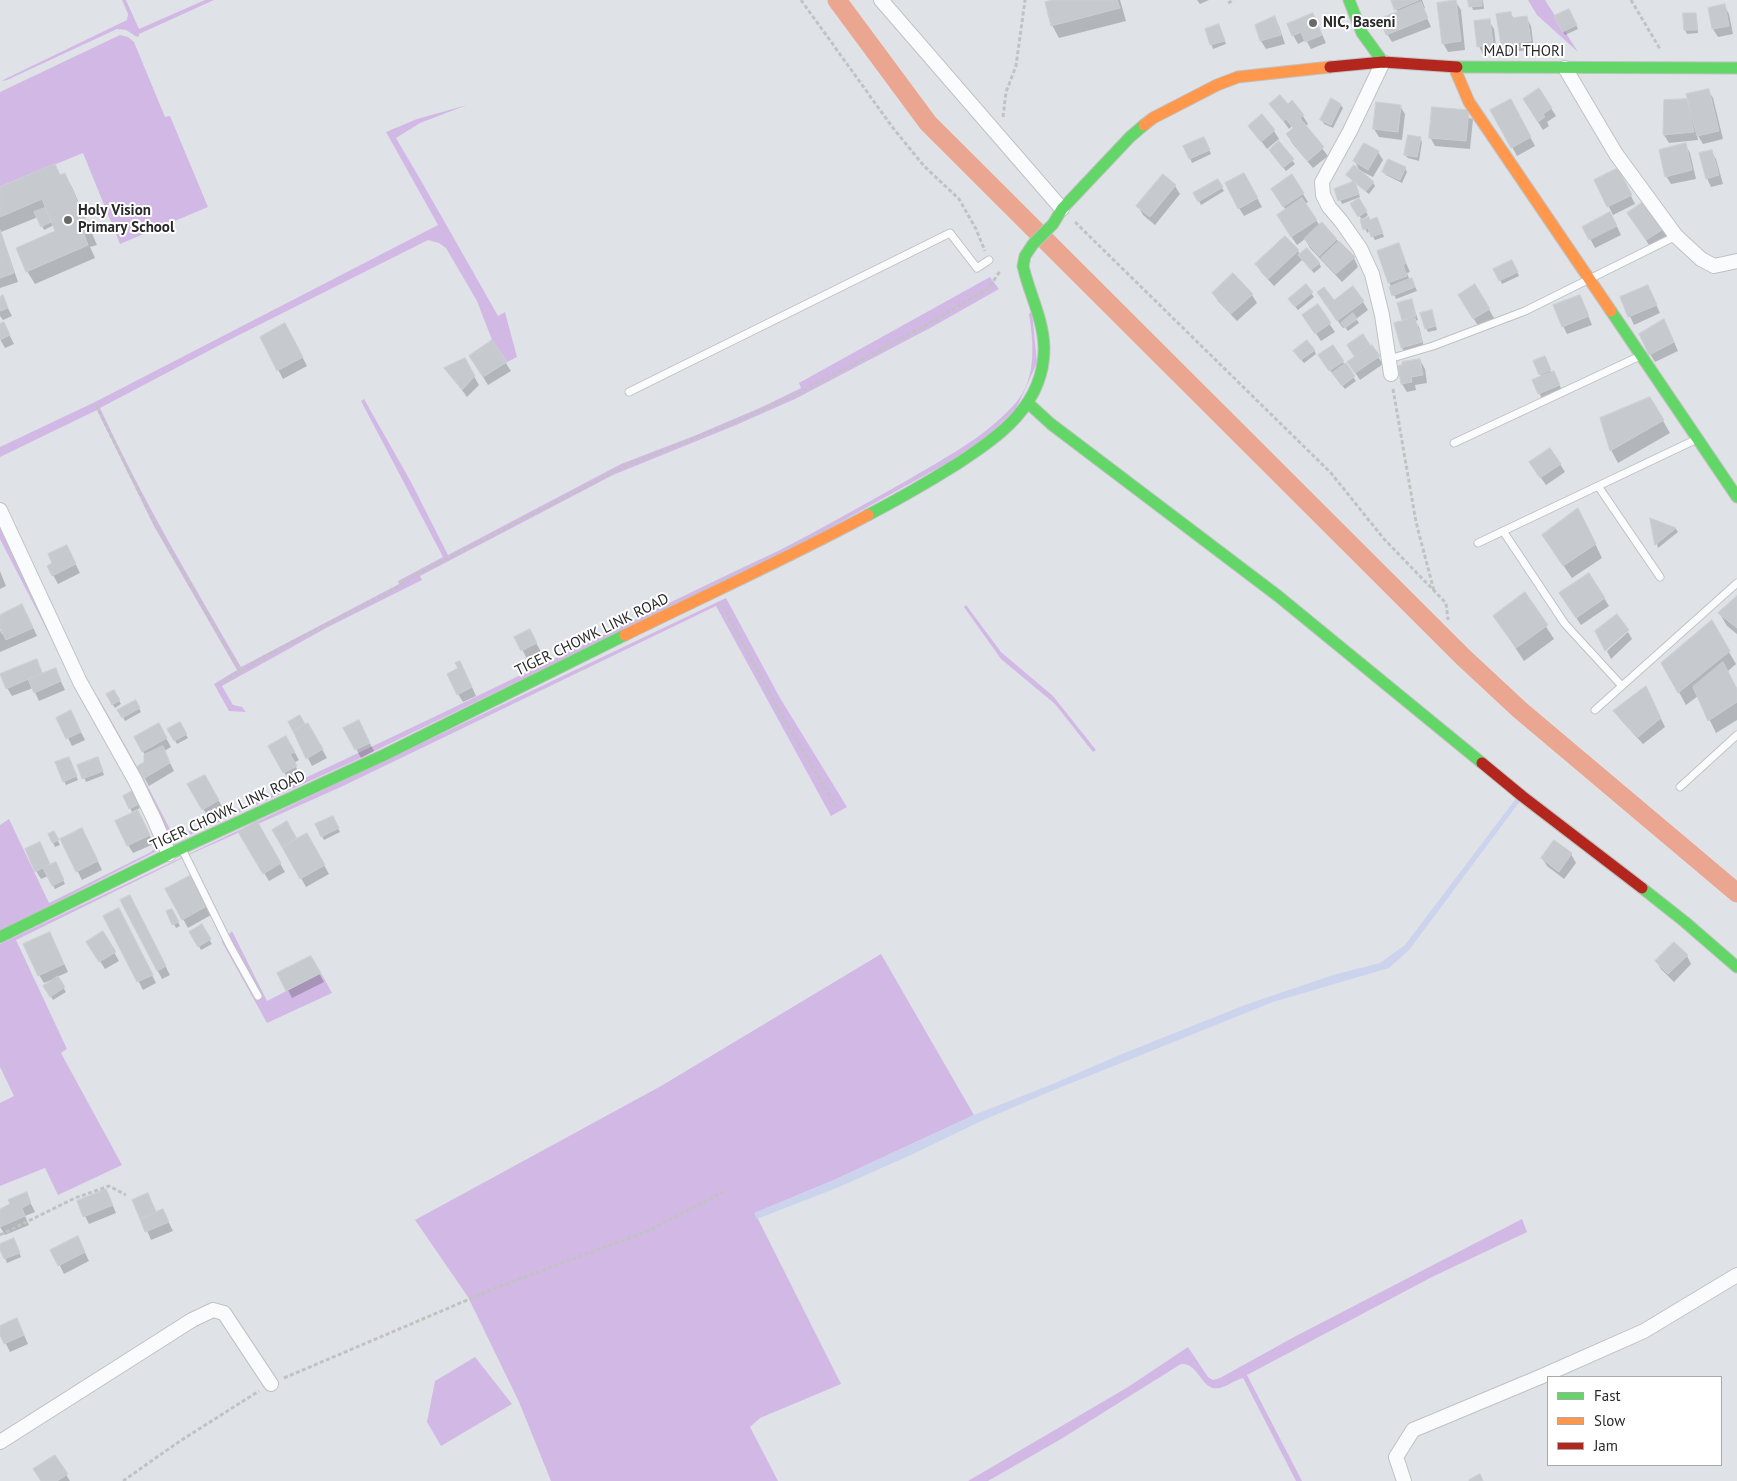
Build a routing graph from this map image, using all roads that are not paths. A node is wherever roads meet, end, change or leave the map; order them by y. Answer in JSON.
{"nodes":[{"id":1,"x":881,"y":0,"type":"edge"},
{"id":2,"x":1348,"y":0,"type":"edge"},
{"id":3,"x":1383,"y":62,"type":"junction"},
{"id":4,"x":1454,"y":67,"type":"junction"},
{"id":5,"x":1565,"y":68,"type":"junction"},
{"id":6,"x":1737,"y":68,"type":"edge"},
{"id":7,"x":1062,"y":209,"type":"junction"},
{"id":8,"x":1676,"y":236,"type":"junction"},
{"id":9,"x":1033,"y":244,"type":"joint"},
{"id":10,"x":989,"y":260,"type":"road end"},
{"id":11,"x":1737,"y":261,"type":"edge"},
{"id":12,"x":1588,"y":280,"type":"junction"},
{"id":13,"x":1640,"y":356,"type":"junction"},
{"id":14,"x":1388,"y":359,"type":"junction"},
{"id":15,"x":1391,"y":374,"type":"road end"},
{"id":16,"x":629,"y":392,"type":"dead end"},
{"id":17,"x":1028,"y":403,"type":"junction"},
{"id":18,"x":1697,"y":439,"type":"junction"},
{"id":19,"x":1454,"y":443,"type":"dead end"},
{"id":20,"x":1598,"y":486,"type":"junction"},
{"id":21,"x":1737,"y":497,"type":"edge"},
{"id":22,"x":0,"y":510,"type":"edge"},
{"id":23,"x":1503,"y":531,"type":"junction"},
{"id":24,"x":1478,"y":543,"type":"dead end"},
{"id":25,"x":1660,"y":577,"type":"dead end"},
{"id":26,"x":1737,"y":583,"type":"edge"},
{"id":27,"x":1622,"y":686,"type":"junction"},
{"id":28,"x":1595,"y":710,"type":"dead end"},
{"id":29,"x":1737,"y":734,"type":"edge"},
{"id":30,"x":1680,"y":787,"type":"dead end"},
{"id":31,"x":182,"y":848,"type":"junction"},
{"id":32,"x":169,"y":854,"type":"junction"},
{"id":33,"x":0,"y":937,"type":"edge"},
{"id":34,"x":1737,"y":967,"type":"edge"},
{"id":35,"x":258,"y":996,"type":"dead end"},
{"id":36,"x":1737,"y":1275,"type":"edge"},
{"id":37,"x":271,"y":1384,"type":"road end"},
{"id":38,"x":0,"y":1442,"type":"edge"},
{"id":39,"x":1404,"y":1481,"type":"edge"}],
"edges":[{"from":1,"to":7,"type":"street"},
{"from":2,"to":3,"type":"street"},
{"from":3,"to":4,"type":"street","name":"MADI THORI"},
{"from":3,"to":7,"type":"street","name":"MADI THORI"},
{"from":3,"to":14,"type":"street"},
{"from":4,"to":5,"type":"street","name":"MADI THORI"},
{"from":4,"to":12,"type":"street"},
{"from":5,"to":6,"type":"street","name":"MADI THORI"},
{"from":5,"to":8,"type":"street"},
{"from":7,"to":9,"type":"street","name":"MADI THORI"},
{"from":8,"to":11,"type":"street"},
{"from":8,"to":12,"type":"lane"},
{"from":9,"to":17,"type":"street","name":"TIGER CHOWK LINK ROAD"},
{"from":10,"to":16,"type":"lane"},
{"from":12,"to":13,"type":"street"},
{"from":12,"to":14,"type":"lane"},
{"from":13,"to":18,"type":"street"},
{"from":13,"to":19,"type":"lane"},
{"from":14,"to":15,"type":"street"},
{"from":17,"to":31,"type":"street","name":"TIGER CHOWK LINK ROAD"},
{"from":17,"to":34,"type":"street"},
{"from":18,"to":20,"type":"lane"},
{"from":18,"to":21,"type":"street"},
{"from":20,"to":23,"type":"lane"},
{"from":20,"to":25,"type":"lane"},
{"from":22,"to":32,"type":"street"},
{"from":23,"to":24,"type":"lane"},
{"from":23,"to":27,"type":"lane"},
{"from":26,"to":27,"type":"lane"},
{"from":27,"to":28,"type":"lane"},
{"from":29,"to":30,"type":"lane"},
{"from":31,"to":32,"type":"street","name":"TIGER CHOWK LINK ROAD"},
{"from":31,"to":35,"type":"lane"},
{"from":32,"to":33,"type":"street","name":"TIGER CHOWK LINK ROAD"},
{"from":36,"to":39,"type":"street"},
{"from":37,"to":38,"type":"street"}]}
